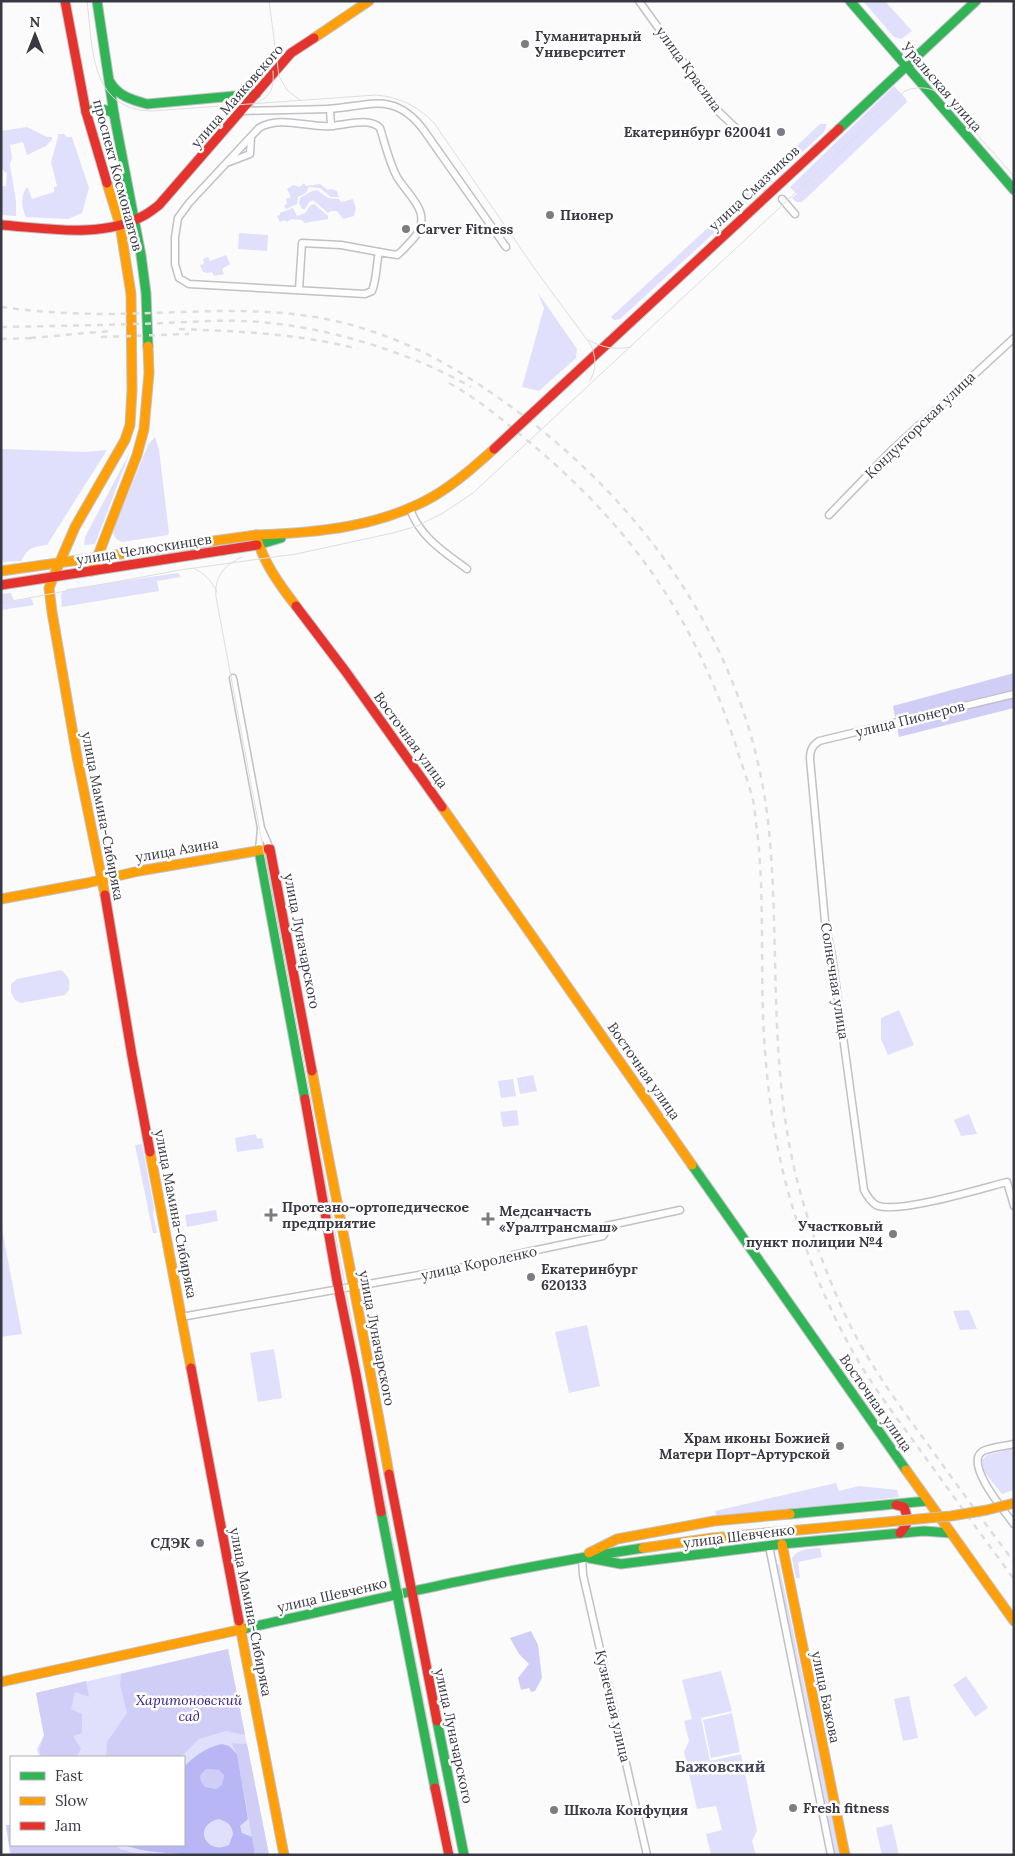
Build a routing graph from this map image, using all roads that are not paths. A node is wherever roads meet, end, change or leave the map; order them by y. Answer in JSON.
{"nodes":[{"id":1,"x":65,"y":1,"type":"edge"},
{"id":2,"x":96,"y":1,"type":"edge"},
{"id":3,"x":369,"y":1,"type":"edge"},
{"id":4,"x":639,"y":1,"type":"edge"},
{"id":5,"x":850,"y":1,"type":"edge"},
{"id":6,"x":976,"y":1,"type":"edge"},
{"id":7,"x":905,"y":66,"type":"junction"},
{"id":8,"x":109,"y":80,"type":"junction"},
{"id":9,"x":256,"y":94,"type":"junction"},
{"id":10,"x":330,"y":109,"type":"junction"},
{"id":11,"x":242,"y":111,"type":"junction"},
{"id":12,"x":86,"y":112,"type":"junction"},
{"id":13,"x":114,"y":114,"type":"junction"},
{"id":14,"x":331,"y":126,"type":"junction"},
{"id":15,"x":742,"y":134,"type":"dead end"},
{"id":16,"x":251,"y":137,"type":"junction"},
{"id":17,"x":228,"y":162,"type":"junction"},
{"id":18,"x":1014,"y":190,"type":"edge"},
{"id":19,"x":782,"y":199,"type":"dead end"},
{"id":20,"x":795,"y":214,"type":"dead end"},
{"id":21,"x":136,"y":220,"type":"junction"},
{"id":22,"x":1,"y":225,"type":"edge"},
{"id":23,"x":120,"y":225,"type":"junction"},
{"id":24,"x":506,"y":247,"type":"dead end"},
{"id":25,"x":379,"y":252,"type":"junction"},
{"id":26,"x":299,"y":290,"type":"junction"},
{"id":27,"x":1014,"y":338,"type":"edge"},
{"id":28,"x":552,"y":395,"type":"joint"},
{"id":29,"x":410,"y":509,"type":"junction"},
{"id":30,"x":829,"y":514,"type":"dead end"},
{"id":31,"x":256,"y":535,"type":"junction"},
{"id":32,"x":290,"y":535,"type":"junction"},
{"id":33,"x":257,"y":545,"type":"junction"},
{"id":34,"x":98,"y":557,"type":"junction"},
{"id":35,"x":58,"y":563,"type":"junction"},
{"id":36,"x":468,"y":569,"type":"dead end"},
{"id":37,"x":92,"y":571,"type":"junction"},
{"id":38,"x":1,"y":572,"type":"edge"},
{"id":39,"x":53,"y":578,"type":"junction"},
{"id":40,"x":1,"y":585,"type":"edge"},
{"id":41,"x":233,"y":678,"type":"dead end"},
{"id":42,"x":1014,"y":694,"type":"edge"},
{"id":43,"x":810,"y":751,"type":"joint"},
{"id":44,"x":261,"y":828,"type":"junction"},
{"id":45,"x":270,"y":849,"type":"junction"},
{"id":46,"x":259,"y":850,"type":"junction"},
{"id":47,"x":102,"y":879,"type":"junction"},
{"id":48,"x":1,"y":899,"type":"edge"},
{"id":49,"x":1014,"y":1206,"type":"edge"},
{"id":50,"x":680,"y":1210,"type":"dead end"},
{"id":51,"x":354,"y":1288,"type":"junction"},
{"id":52,"x":340,"y":1290,"type":"junction"},
{"id":53,"x":181,"y":1317,"type":"junction"},
{"id":54,"x":1014,"y":1444,"type":"edge"},
{"id":55,"x":927,"y":1501,"type":"junction"},
{"id":56,"x":1014,"y":1503,"type":"edge"},
{"id":57,"x":893,"y":1504,"type":"junction"},
{"id":58,"x":1014,"y":1524,"type":"edge"},
{"id":59,"x":900,"y":1533,"type":"junction"},
{"id":60,"x":951,"y":1533,"type":"junction"},
{"id":61,"x":782,"y":1544,"type":"junction"},
{"id":62,"x":769,"y":1546,"type":"junction"},
{"id":63,"x":582,"y":1557,"type":"junction"},
{"id":64,"x":412,"y":1591,"type":"junction"},
{"id":65,"x":397,"y":1595,"type":"junction"},
{"id":66,"x":1014,"y":1621,"type":"edge"},
{"id":67,"x":240,"y":1630,"type":"junction"},
{"id":68,"x":1,"y":1682,"type":"edge"},
{"id":69,"x":284,"y":1855,"type":"edge"},
{"id":70,"x":449,"y":1855,"type":"edge"},
{"id":71,"x":464,"y":1855,"type":"edge"},
{"id":72,"x":647,"y":1855,"type":"edge"},
{"id":73,"x":831,"y":1855,"type":"edge"},
{"id":74,"x":845,"y":1855,"type":"edge"}],
"edges":[{"from":1,"to":12,"type":"main road","name":"проспект Космонавтов"},
{"from":2,"to":8,"type":"main road","name":"проспект Космонавтов"},
{"from":3,"to":9,"type":"main road","name":"улица Маяковского"},
{"from":4,"to":15,"type":"street","name":"улица Красина"},
{"from":5,"to":7,"type":"main road","name":"Уральская улица"},
{"from":6,"to":7,"type":"main road","name":"улица Смазчиков"},
{"from":7,"to":18,"type":"main road","name":"Уральская улица"},
{"from":7,"to":28,"type":"main road","name":"улица Смазчиков"},
{"from":8,"to":9,"type":"main road"},
{"from":8,"to":13,"type":"main road","name":"проспект Космонавтов"},
{"from":9,"to":11,"type":"main road","name":"улица Маяковского"},
{"from":10,"to":11,"type":"street"},
{"from":10,"to":14,"type":"street"},
{"from":10,"to":24,"type":"street"},
{"from":11,"to":21,"type":"main road","name":"улица Маяковского"},
{"from":12,"to":13,"type":"main road"},
{"from":12,"to":23,"type":"main road","name":"проспект Космонавтов"},
{"from":13,"to":21,"type":"main road","name":"проспект Космонавтов"},
{"from":14,"to":16,"type":"street"},
{"from":14,"to":25,"type":"street"},
{"from":16,"to":17,"type":"street"},
{"from":16,"to":17,"type":"street"},
{"from":17,"to":26,"type":"street"},
{"from":19,"to":20,"type":"street"},
{"from":21,"to":23,"type":"main road","name":"улица Маяковского"},
{"from":21,"to":34,"type":"main road","name":"проспект Космонавтов"},
{"from":22,"to":23,"type":"main road","name":"улица Маяковского"},
{"from":23,"to":35,"type":"main road","name":"проспект Космонавтов"},
{"from":25,"to":26,"type":"street"},
{"from":25,"to":26,"type":"street"},
{"from":27,"to":30,"type":"street","name":"Кондукторская улица"},
{"from":28,"to":29,"type":"main road","name":"улица Челюскинцев","bridge":true},
{"from":29,"to":32,"type":"main road","name":"улица Челюскинцев"},
{"from":29,"to":36,"type":"street"},
{"from":31,"to":32,"type":"main road","name":"улица Челюскинцев"},
{"from":31,"to":33,"type":"main road","name":"Восточная улица"},
{"from":31,"to":34,"type":"main road","name":"улица Челюскинцев"},
{"from":32,"to":33,"type":"main road","name":"улица Челюскинцев"},
{"from":33,"to":37,"type":"main road","name":"улица Челюскинцев"},
{"from":33,"to":55,"type":"main road","name":"Восточная улица"},
{"from":34,"to":35,"type":"main road","name":"улица Челюскинцев"},
{"from":34,"to":37,"type":"main road","name":"проспект Космонавтов"},
{"from":35,"to":38,"type":"main road","name":"улица Челюскинцев"},
{"from":35,"to":39,"type":"main road","name":"проспект Космонавтов"},
{"from":37,"to":39,"type":"main road","name":"улица Челюскинцев"},
{"from":39,"to":40,"type":"main road","name":"улица Челюскинцев"},
{"from":39,"to":47,"type":"main road","name":"улица Мамина-Сибиряка"},
{"from":41,"to":44,"type":"street","name":"улица Луначарского"},
{"from":42,"to":43,"type":"street","name":"улица Пионеров"},
{"from":43,"to":49,"type":"street","name":"Солнечная улица"},
{"from":44,"to":45,"type":"street","name":"улица Луначарского"},
{"from":44,"to":46,"type":"street","name":"улица Луначарского"},
{"from":45,"to":46,"type":"main road","name":"улица Азина"},
{"from":45,"to":51,"type":"main road","name":"улица Луначарского"},
{"from":46,"to":47,"type":"main road","name":"улица Азина"},
{"from":46,"to":52,"type":"main road","name":"улица Луначарского"},
{"from":47,"to":48,"type":"main road","name":"улица Азина"},
{"from":47,"to":53,"type":"main road","name":"улица Мамина-Сибиряка"},
{"from":50,"to":51,"type":"street","name":"улица Короленко"},
{"from":51,"to":52,"type":"street","name":"улица Короленко"},
{"from":51,"to":64,"type":"main road","name":"улица Луначарского"},
{"from":52,"to":53,"type":"street","name":"улица Короленко"},
{"from":52,"to":65,"type":"main road","name":"улица Луначарского"},
{"from":53,"to":67,"type":"main road","name":"улица Мамина-Сибиряка"},
{"from":54,"to":58,"type":"street"},
{"from":55,"to":57,"type":"main road","name":"улица Шевченко"},
{"from":55,"to":60,"type":"main road","name":"Восточная улица"},
{"from":56,"to":63,"type":"main road","name":"улица Шевченко","bridge":true},
{"from":57,"to":59,"type":"main road"},
{"from":57,"to":63,"type":"main road","name":"улица Шевченко"},
{"from":59,"to":60,"type":"main road","name":"улица Шевченко"},
{"from":59,"to":61,"type":"main road","name":"улица Шевченко"},
{"from":60,"to":66,"type":"main road","name":"Восточная улица"},
{"from":61,"to":62,"type":"main road","name":"улица Шевченко"},
{"from":61,"to":74,"type":"main road","name":"улица Бажова"},
{"from":62,"to":63,"type":"main road","name":"улица Шевченко"},
{"from":62,"to":73,"type":"street","name":"улица Бажова"},
{"from":63,"to":64,"type":"main road","name":"улица Шевченко"},
{"from":63,"to":72,"type":"street","name":"Кузнечная улица"},
{"from":64,"to":65,"type":"main road","name":"улица Шевченко"},
{"from":64,"to":71,"type":"main road","name":"улица Луначарского"},
{"from":65,"to":67,"type":"main road","name":"улица Шевченко"},
{"from":65,"to":70,"type":"main road","name":"улица Луначарского"},
{"from":67,"to":68,"type":"main road","name":"улица Шевченко"},
{"from":67,"to":69,"type":"main road","name":"улица Мамина-Сибиряка"}]}
